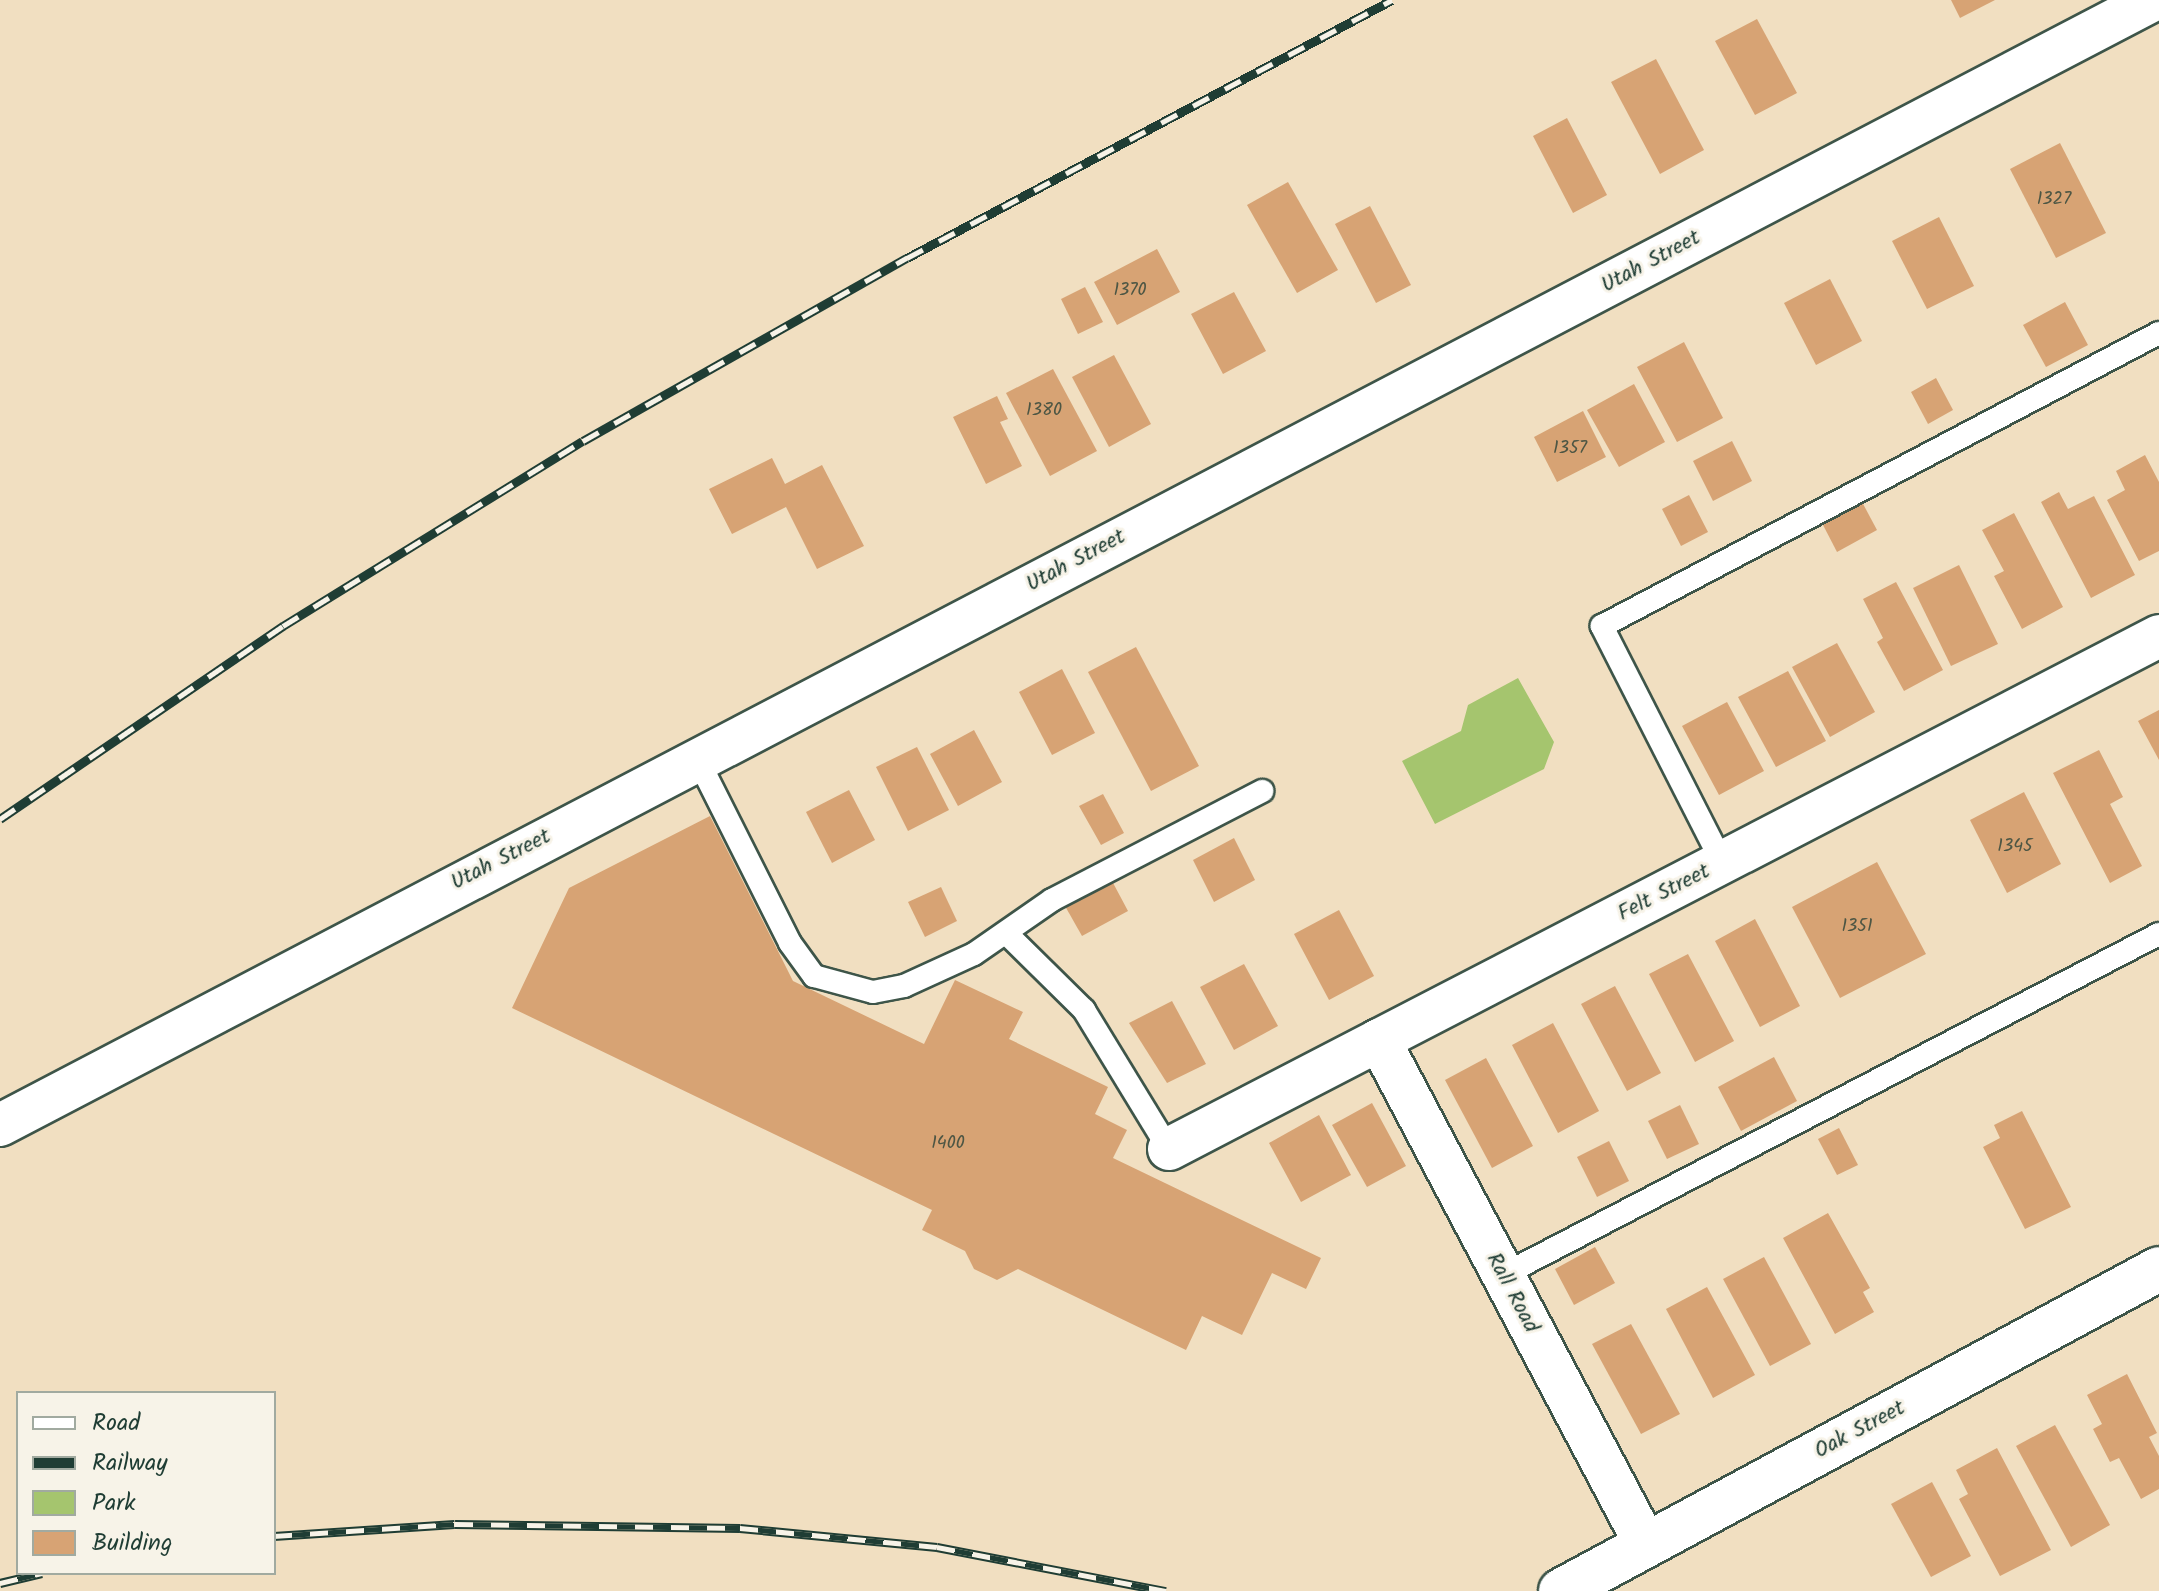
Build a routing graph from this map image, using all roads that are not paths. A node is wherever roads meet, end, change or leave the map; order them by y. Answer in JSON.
{"nodes":[{"id":1,"x":2153,"y":0,"type":"edge"},
{"id":2,"x":2159,"y":333,"type":"edge"},
{"id":3,"x":2159,"y":636,"type":"edge"},
{"id":4,"x":697,"y":758,"type":"junction"},
{"id":5,"x":1262,"y":791,"type":"dead end"},
{"id":6,"x":1722,"y":862,"type":"junction"},
{"id":7,"x":1006,"y":933,"type":"junction"},
{"id":8,"x":2159,"y":934,"type":"edge"},
{"id":9,"x":1379,"y":1040,"type":"junction"},
{"id":10,"x":0,"y":1125,"type":"edge"},
{"id":11,"x":1169,"y":1149,"type":"joint"},
{"id":12,"x":2159,"y":1269,"type":"edge"},
{"id":13,"x":1503,"y":1275,"type":"junction"},
{"id":14,"x":1646,"y":1545,"type":"junction"},
{"id":15,"x":1561,"y":1591,"type":"edge"}],
"edges":[{"from":1,"to":4,"type":"street","name":"Utah Street"},
{"from":2,"to":6,"type":"lane"},
{"from":3,"to":6,"type":"street","name":"Felt Street"},
{"from":4,"to":7,"type":"lane"},
{"from":4,"to":10,"type":"street","name":"Utah Street"},
{"from":5,"to":7,"type":"lane"},
{"from":6,"to":9,"type":"street","name":"Felt Street"},
{"from":7,"to":11,"type":"lane"},
{"from":8,"to":13,"type":"lane"},
{"from":9,"to":11,"type":"street","name":"Felt Street"},
{"from":9,"to":13,"type":"street","name":"Rall Road"},
{"from":12,"to":14,"type":"street","name":"Oak Street"},
{"from":13,"to":14,"type":"street","name":"Rall Road"},
{"from":14,"to":15,"type":"street","name":"Oak Street"}]}
